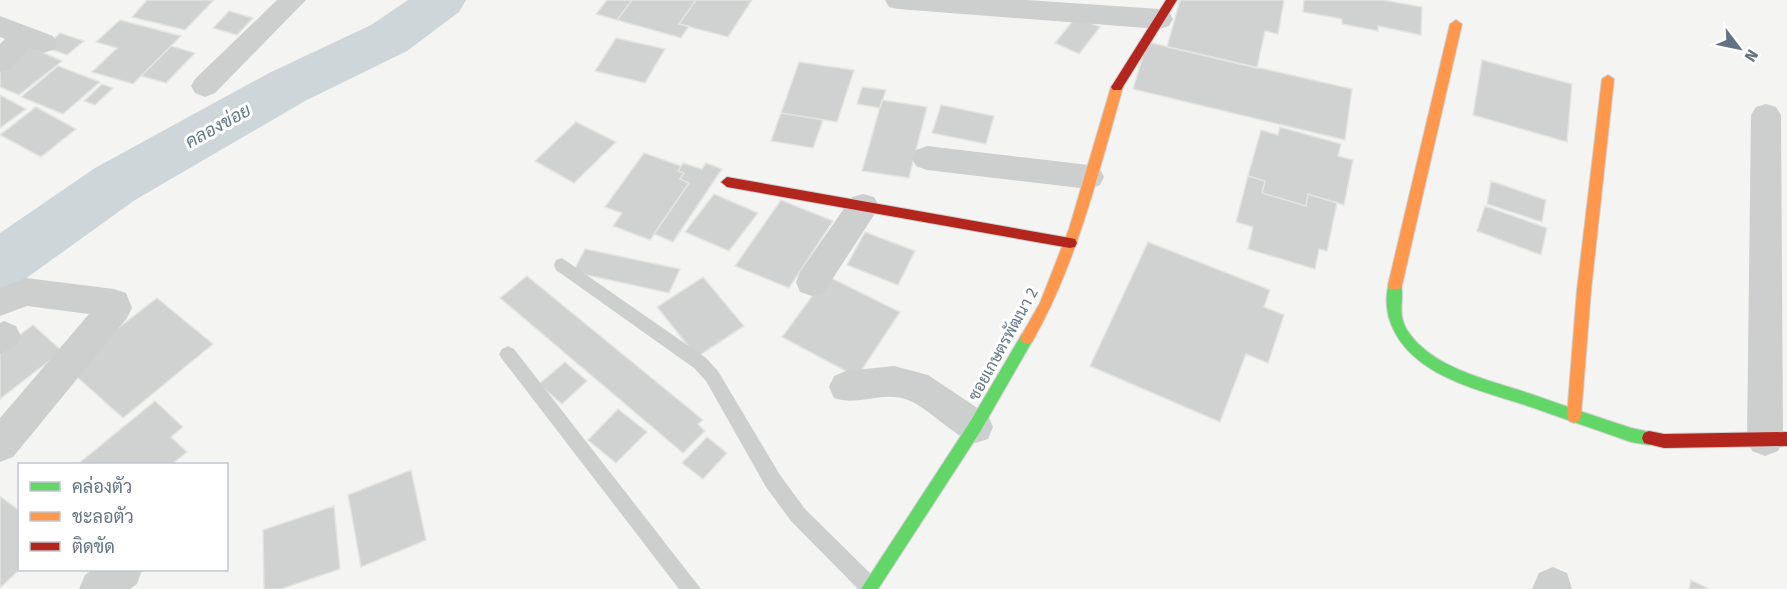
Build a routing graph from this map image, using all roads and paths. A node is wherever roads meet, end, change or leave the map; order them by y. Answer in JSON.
{"nodes":[{"id":1,"x":293,"y":0,"type":"edge"},
{"id":2,"x":898,"y":0,"type":"edge"},
{"id":3,"x":1166,"y":9,"type":"edge"},
{"id":4,"x":1456,"y":24,"type":"dead end"},
{"id":5,"x":23,"y":35,"type":"edge"},
{"id":6,"x":0,"y":62,"type":"edge"},
{"id":7,"x":1608,"y":79,"type":"dead end"},
{"id":8,"x":205,"y":86,"type":"dead end"},
{"id":9,"x":1766,"y":114,"type":"dead end"},
{"id":10,"x":927,"y":158,"type":"dead end"},
{"id":11,"x":1089,"y":177,"type":"junction"},
{"id":12,"x":728,"y":182,"type":"dead end"},
{"id":13,"x":863,"y":206,"type":"junction"},
{"id":14,"x":1070,"y":243,"type":"junction"},
{"id":15,"x":562,"y":265,"type":"dead end"},
{"id":16,"x":812,"y":282,"type":"dead end"},
{"id":17,"x":0,"y":302,"type":"edge"},
{"id":18,"x":508,"y":354,"type":"dead end"},
{"id":19,"x":846,"y":387,"type":"dead end"},
{"id":20,"x":1574,"y":416,"type":"junction"},
{"id":21,"x":975,"y":427,"type":"junction"},
{"id":22,"x":1776,"y":439,"type":"edge"},
{"id":23,"x":0,"y":445,"type":"edge"},
{"id":24,"x":122,"y":571,"type":"edge"},
{"id":25,"x":870,"y":588,"type":"edge"},
{"id":26,"x":99,"y":589,"type":"edge"},
{"id":27,"x":691,"y":589,"type":"edge"}],
"edges":[{"from":1,"to":8,"type":"street"},
{"from":2,"to":3,"type":"street"},
{"from":3,"to":11,"type":"street","name":"ซอยเกษตรพัฒนา 2"},
{"from":4,"to":20,"type":"street"},
{"from":5,"to":6,"type":"street"},
{"from":7,"to":20,"type":"street"},
{"from":9,"to":22,"type":"street"},
{"from":10,"to":11,"type":"street"},
{"from":11,"to":14,"type":"street","name":"ซอยเกษตรพัฒนา 2"},
{"from":12,"to":13,"type":"street"},
{"from":13,"to":14,"type":"street"},
{"from":13,"to":16,"type":"street"},
{"from":14,"to":21,"type":"street","name":"ซอยเกษตรพัฒนา 2"},
{"from":15,"to":25,"type":"lane"},
{"from":17,"to":23,"type":"street"},
{"from":18,"to":27,"type":"lane"},
{"from":19,"to":21,"type":"street"},
{"from":20,"to":22,"type":"street"},
{"from":21,"to":25,"type":"street","name":"ซอยเกษตรพัฒนา 2"},
{"from":24,"to":26,"type":"street"}]}
